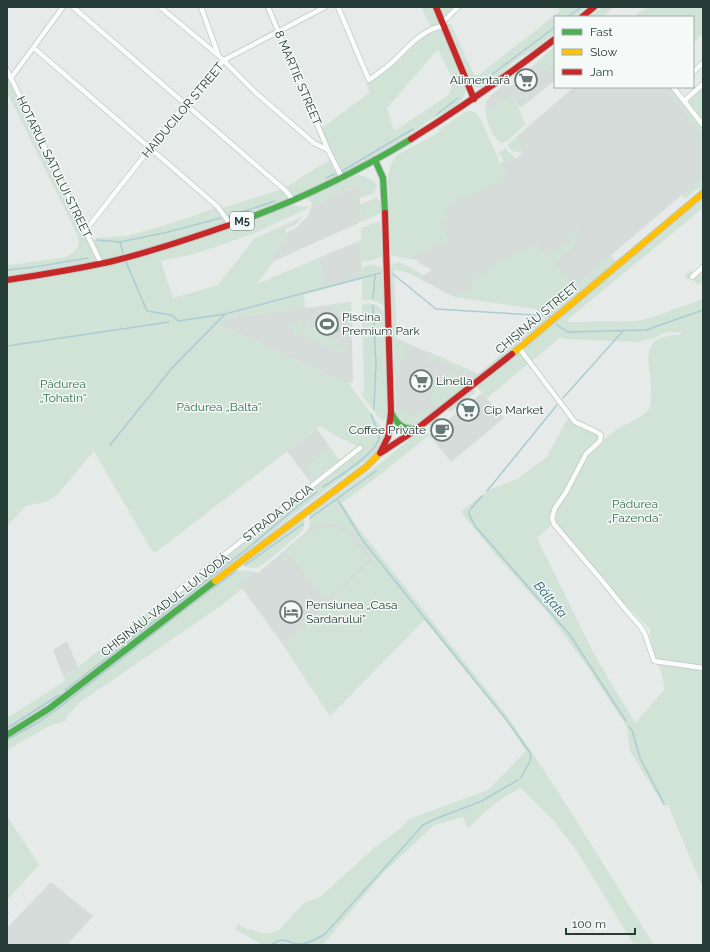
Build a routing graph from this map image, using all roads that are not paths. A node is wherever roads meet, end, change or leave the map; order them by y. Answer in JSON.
{"nodes":[{"id":1,"x":63,"y":7,"type":"edge"},
{"id":2,"x":73,"y":7,"type":"edge"},
{"id":3,"x":160,"y":7,"type":"edge"},
{"id":4,"x":201,"y":7,"type":"edge"},
{"id":5,"x":268,"y":7,"type":"edge"},
{"id":6,"x":325,"y":7,"type":"edge"},
{"id":7,"x":338,"y":7,"type":"edge"},
{"id":8,"x":436,"y":7,"type":"edge"},
{"id":9,"x":458,"y":7,"type":"edge"},
{"id":10,"x":594,"y":7,"type":"edge"},
{"id":11,"x":583,"y":16,"type":"edge"},
{"id":12,"x":443,"y":24,"type":"junction"},
{"id":13,"x":278,"y":31,"type":"junction"},
{"id":14,"x":554,"y":40,"type":"edge"},
{"id":15,"x":34,"y":48,"type":"junction"},
{"id":16,"x":218,"y":55,"type":"junction"},
{"id":17,"x":224,"y":60,"type":"junction"},
{"id":18,"x":703,"y":64,"type":"edge"},
{"id":19,"x":7,"y":70,"type":"edge"},
{"id":20,"x":694,"y":71,"type":"edge"},
{"id":21,"x":11,"y":78,"type":"junction"},
{"id":22,"x":703,"y":84,"type":"edge"},
{"id":23,"x":675,"y":88,"type":"edge"},
{"id":24,"x":474,"y":99,"type":"junction"},
{"id":25,"x":684,"y":101,"type":"junction"},
{"id":26,"x":185,"y":104,"type":"junction"},
{"id":27,"x":703,"y":125,"type":"edge"},
{"id":28,"x":150,"y":148,"type":"junction"},
{"id":29,"x":328,"y":150,"type":"junction"},
{"id":30,"x":376,"y":160,"type":"junction"},
{"id":31,"x":342,"y":178,"type":"junction"},
{"id":32,"x":703,"y":193,"type":"edge"},
{"id":33,"x":293,"y":200,"type":"junction"},
{"id":34,"x":231,"y":225,"type":"junction"},
{"id":35,"x":85,"y":231,"type":"junction"},
{"id":36,"x":101,"y":263,"type":"junction"},
{"id":37,"x":703,"y":266,"type":"edge"},
{"id":38,"x":692,"y":277,"type":"dead end"},
{"id":39,"x":7,"y":280,"type":"edge"},
{"id":40,"x":519,"y":348,"type":"junction"},
{"id":41,"x":392,"y":412,"type":"junction"},
{"id":42,"x":416,"y":429,"type":"junction"},
{"id":43,"x":360,"y":448,"type":"dead end"},
{"id":44,"x":380,"y":453,"type":"junction"},
{"id":45,"x":177,"y":592,"type":"dead end"},
{"id":46,"x":703,"y":668,"type":"edge"},
{"id":47,"x":7,"y":735,"type":"edge"}],
"edges":[{"from":1,"to":15,"type":"street"},
{"from":2,"to":26,"type":"street"},
{"from":3,"to":16,"type":"street"},
{"from":4,"to":16,"type":"street"},
{"from":5,"to":13,"type":"street","name":"8 MARTIE STREET"},
{"from":6,"to":13,"type":"street","name":"HAIDUCILOR STREET"},
{"from":7,"to":12,"type":"street"},
{"from":8,"to":12,"type":"main road"},
{"from":9,"to":12,"type":"street"},
{"from":10,"to":11,"type":"main road"},
{"from":12,"to":24,"type":"main road"},
{"from":13,"to":17,"type":"street","name":"HAIDUCILOR STREET"},
{"from":13,"to":29,"type":"street","name":"8 MARTIE STREET"},
{"from":14,"to":24,"type":"main road","number":"M5"},
{"from":15,"to":21,"type":"street"},
{"from":15,"to":28,"type":"street"},
{"from":16,"to":17,"type":"street"},
{"from":17,"to":26,"type":"street","name":"HAIDUCILOR STREET"},
{"from":17,"to":29,"type":"street"},
{"from":18,"to":20,"type":"street"},
{"from":19,"to":21,"type":"street","name":"HOTARUL SATULUI STREET"},
{"from":21,"to":35,"type":"street","name":"HOTARUL SATULUI STREET"},
{"from":22,"to":25,"type":"street"},
{"from":23,"to":25,"type":"street"},
{"from":24,"to":30,"type":"main road","number":"M5"},
{"from":25,"to":27,"type":"street"},
{"from":26,"to":28,"type":"street","name":"HAIDUCILOR STREET"},
{"from":26,"to":33,"type":"street"},
{"from":28,"to":34,"type":"street"},
{"from":28,"to":35,"type":"street","name":"HAIDUCILOR STREET"},
{"from":29,"to":31,"type":"street","name":"8 MARTIE STREET"},
{"from":30,"to":31,"type":"main road","number":"M5"},
{"from":30,"to":41,"type":"main road"},
{"from":31,"to":33,"type":"main road","number":"M5"},
{"from":32,"to":40,"type":"main road","name":"CHIȘINĂU STREET"},
{"from":33,"to":34,"type":"main road","number":"M5"},
{"from":34,"to":36,"type":"main road","number":"M5"},
{"from":35,"to":36,"type":"street","name":"HOTARUL SATULUI STREET"},
{"from":36,"to":39,"type":"main road","number":"M5"},
{"from":37,"to":38,"type":"street"},
{"from":40,"to":42,"type":"main road","name":"CHIȘINĂU STREET"},
{"from":40,"to":46,"type":"street"},
{"from":41,"to":42,"type":"main road"},
{"from":41,"to":44,"type":"main road"},
{"from":42,"to":44,"type":"main road","name":"CHIȘINĂU STREET"},
{"from":43,"to":45,"type":"street","name":"STRADA DACIA"},
{"from":44,"to":47,"type":"main road","name":"CHIȘINĂU-VADUL LUI VODĂ"}]}
